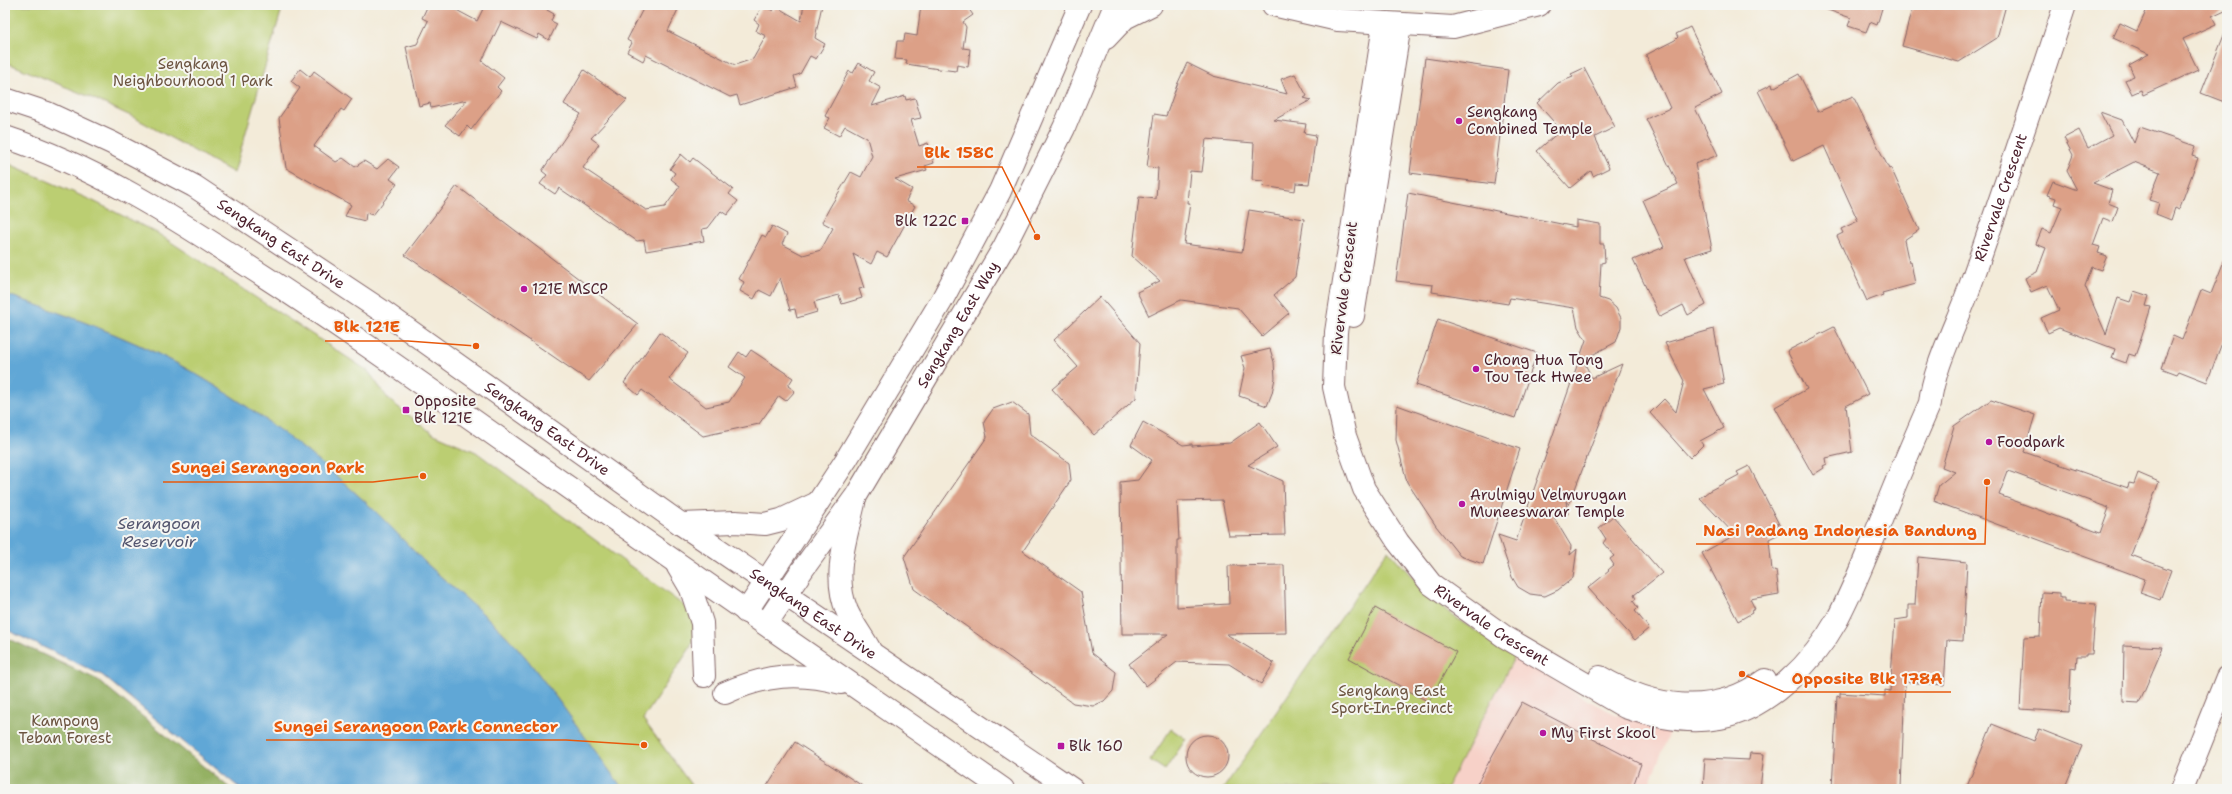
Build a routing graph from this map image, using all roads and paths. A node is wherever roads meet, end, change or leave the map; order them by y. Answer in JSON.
{"nodes":[{"id":1,"x":1115,"y":5,"type":"edge"},
{"id":2,"x":1151,"y":5,"type":"edge"},
{"id":3,"x":1273,"y":5,"type":"edge"},
{"id":4,"x":1539,"y":5,"type":"edge"},
{"id":5,"x":2065,"y":5,"type":"edge"},
{"id":6,"x":1075,"y":9,"type":"edge"},
{"id":7,"x":1392,"y":25,"type":"junction"},
{"id":8,"x":1098,"y":46,"type":"junction"},
{"id":9,"x":5,"y":98,"type":"edge"},
{"id":10,"x":5,"y":137,"type":"edge"},
{"id":11,"x":856,"y":496,"type":"junction"},
{"id":12,"x":817,"y":503,"type":"junction"},
{"id":13,"x":681,"y":524,"type":"junction"},
{"id":14,"x":676,"y":564,"type":"junction"},
{"id":15,"x":766,"y":581,"type":"junction"},
{"id":16,"x":785,"y":595,"type":"junction"},
{"id":17,"x":746,"y":612,"type":"junction"},
{"id":18,"x":766,"y":624,"type":"junction"},
{"id":19,"x":872,"y":652,"type":"junction"},
{"id":20,"x":704,"y":676,"type":"dead end"},
{"id":21,"x":2227,"y":678,"type":"edge"},
{"id":22,"x":856,"y":687,"type":"junction"},
{"id":23,"x":725,"y":693,"type":"dead end"},
{"id":24,"x":1003,"y":789,"type":"edge"},
{"id":25,"x":1072,"y":789,"type":"edge"},
{"id":26,"x":2182,"y":789,"type":"edge"}],
"edges":[{"from":1,"to":8,"type":"main road","name":"Sengkang East Way"},
{"from":2,"to":8,"type":"main road"},
{"from":3,"to":7,"type":"main road"},
{"from":4,"to":7,"type":"main road"},
{"from":5,"to":7,"type":"main road","name":"Rivervale Crescent"},
{"from":6,"to":12,"type":"main road","name":"Sengkang East Way"},
{"from":8,"to":11,"type":"main road","name":"Sengkang East Way"},
{"from":9,"to":13,"type":"main road","name":"Sengkang East Drive"},
{"from":10,"to":14,"type":"main road"},
{"from":11,"to":16,"type":"main road","name":"Sengkang East Way"},
{"from":11,"to":19,"type":"main road"},
{"from":12,"to":13,"type":"main road"},
{"from":12,"to":15,"type":"main road","name":"Sengkang East Way"},
{"from":13,"to":15,"type":"main road","name":"Sengkang East Drive"},
{"from":14,"to":17,"type":"main road"},
{"from":14,"to":20,"type":"main road"},
{"from":15,"to":16,"type":"main road","name":"Sengkang East Drive"},
{"from":15,"to":17,"type":"main road","name":"Sengkang East Way"},
{"from":16,"to":18,"type":"main road","name":"Sengkang East Way"},
{"from":16,"to":19,"type":"main road","name":"Sengkang East Drive"},
{"from":17,"to":18,"type":"main road"},
{"from":18,"to":22,"type":"main road"},
{"from":19,"to":25,"type":"main road","name":"Sengkang East Drive"},
{"from":21,"to":26,"type":"main road"},
{"from":22,"to":23,"type":"main road"},
{"from":22,"to":24,"type":"main road"}]}
